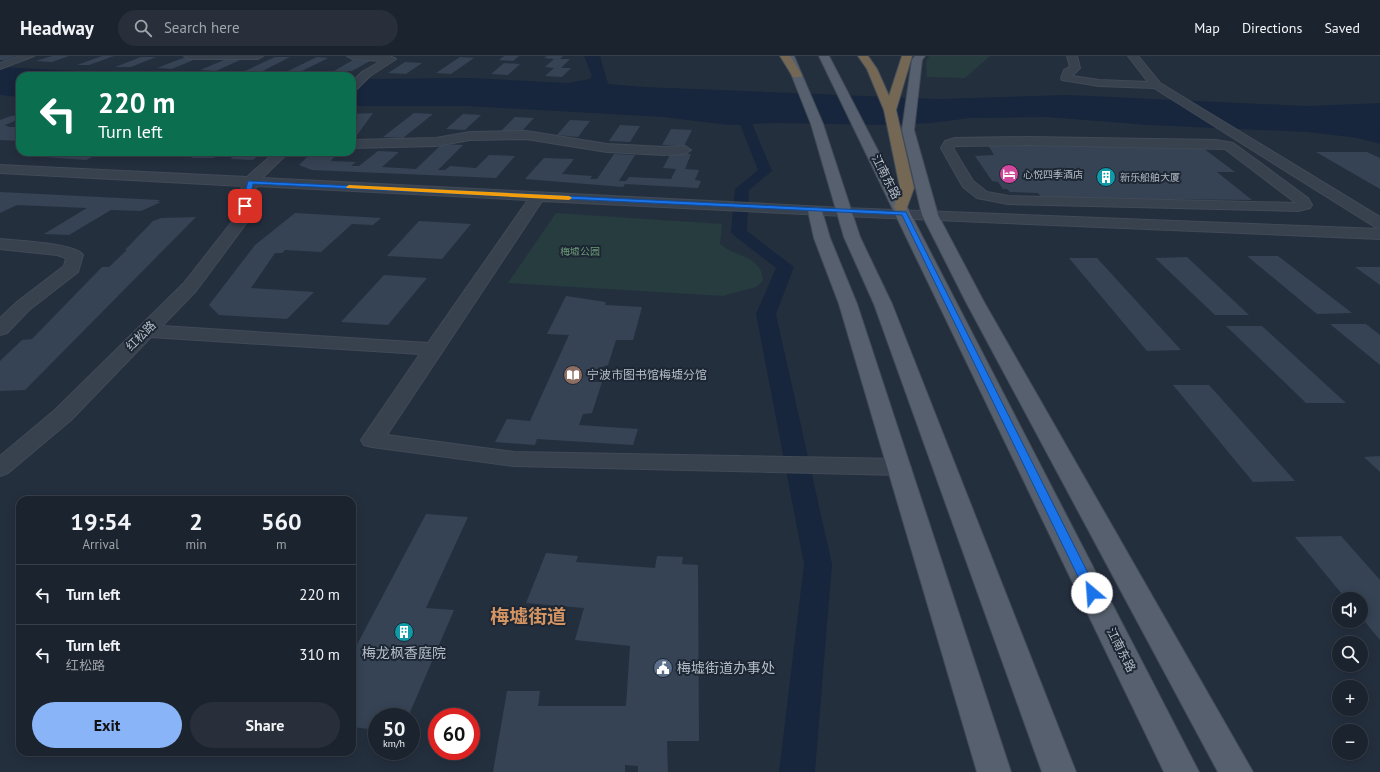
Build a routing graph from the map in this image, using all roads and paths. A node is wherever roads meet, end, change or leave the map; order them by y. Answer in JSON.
{"nodes":[{"id":1,"x":29,"y":56,"type":"edge"},
{"id":2,"x":189,"y":56,"type":"edge"},
{"id":3,"x":258,"y":56,"type":"edge"},
{"id":4,"x":352,"y":56,"type":"edge"},
{"id":5,"x":785,"y":56,"type":"edge"},
{"id":6,"x":790,"y":56,"type":"edge"},
{"id":7,"x":824,"y":56,"type":"edge"},
{"id":8,"x":862,"y":56,"type":"edge"},
{"id":9,"x":906,"y":56,"type":"edge"},
{"id":10,"x":920,"y":56,"type":"edge"},
{"id":11,"x":1072,"y":56,"type":"edge"},
{"id":12,"x":1133,"y":56,"type":"edge"},
{"id":13,"x":0,"y":66,"type":"edge"},
{"id":14,"x":797,"y":75,"type":"junction"},
{"id":15,"x":356,"y":84,"type":"edge"},
{"id":16,"x":1156,"y":85,"type":"junction"},
{"id":17,"x":889,"y":94,"type":"junction"},
{"id":18,"x":356,"y":144,"type":"edge"},
{"id":19,"x":684,"y":150,"type":"dead end"},
{"id":20,"x":279,"y":156,"type":"edge"},
{"id":21,"x":0,"y":169,"type":"edge"},
{"id":22,"x":1298,"y":173,"type":"junction"},
{"id":23,"x":1270,"y":176,"type":"junction"},
{"id":24,"x":250,"y":182,"type":"junction"},
{"id":25,"x":537,"y":196,"type":"junction"},
{"id":26,"x":1148,"y":203,"type":"junction"},
{"id":27,"x":815,"y":210,"type":"junction"},
{"id":28,"x":902,"y":210,"type":"junction"},
{"id":29,"x":844,"y":212,"type":"junction"},
{"id":30,"x":930,"y":215,"type":"junction"},
{"id":31,"x":1380,"y":224,"type":"edge"},
{"id":32,"x":1168,"y":225,"type":"junction"},
{"id":33,"x":1380,"y":234,"type":"edge"},
{"id":34,"x":0,"y":244,"type":"edge"},
{"id":35,"x":0,"y":328,"type":"edge"},
{"id":36,"x":146,"y":331,"type":"junction"},
{"id":37,"x":434,"y":349,"type":"junction"},
{"id":38,"x":899,"y":467,"type":"junction"},
{"id":39,"x":0,"y":468,"type":"edge"},
{"id":40,"x":994,"y":772,"type":"edge"},
{"id":41,"x":1059,"y":772,"type":"edge"},
{"id":42,"x":1182,"y":772,"type":"edge"},
{"id":43,"x":1236,"y":772,"type":"edge"}],
"edges":[{"from":1,"to":13,"type":"street"},
{"from":2,"to":3,"type":"street"},
{"from":4,"to":15,"type":"street"},
{"from":5,"to":14,"type":"highway"},
{"from":6,"to":14,"type":"main road"},
{"from":7,"to":28,"type":"main road","name":"江南东路"},
{"from":8,"to":17,"type":"highway"},
{"from":9,"to":17,"type":"highway"},
{"from":10,"to":30,"type":"main road"},
{"from":11,"to":16,"type":"street"},
{"from":12,"to":16,"type":"street"},
{"from":14,"to":29,"type":"main road"},
{"from":16,"to":22,"type":"street"},
{"from":17,"to":28,"type":"highway"},
{"from":18,"to":19,"type":"street"},
{"from":20,"to":24,"type":"street"},
{"from":21,"to":24,"type":"street"},
{"from":22,"to":23,"type":"street"},
{"from":22,"to":31,"type":"street"},
{"from":23,"to":26,"type":"street"},
{"from":23,"to":26,"type":"street"},
{"from":24,"to":25,"type":"street"},
{"from":24,"to":36,"type":"street","name":"红松路"},
{"from":25,"to":27,"type":"street"},
{"from":25,"to":37,"type":"street"},
{"from":26,"to":32,"type":"street"},
{"from":27,"to":29,"type":"street"},
{"from":27,"to":38,"type":"main road"},
{"from":28,"to":29,"type":"street"},
{"from":28,"to":30,"type":"street"},
{"from":28,"to":42,"type":"main road","name":"江南东路"},
{"from":29,"to":41,"type":"main road"},
{"from":30,"to":32,"type":"street"},
{"from":30,"to":43,"type":"main road"},
{"from":32,"to":33,"type":"street"},
{"from":34,"to":35,"type":"street"},
{"from":36,"to":37,"type":"street"},
{"from":36,"to":39,"type":"street","name":"红松路"},
{"from":37,"to":38,"type":"street"},
{"from":38,"to":40,"type":"main road"}]}
